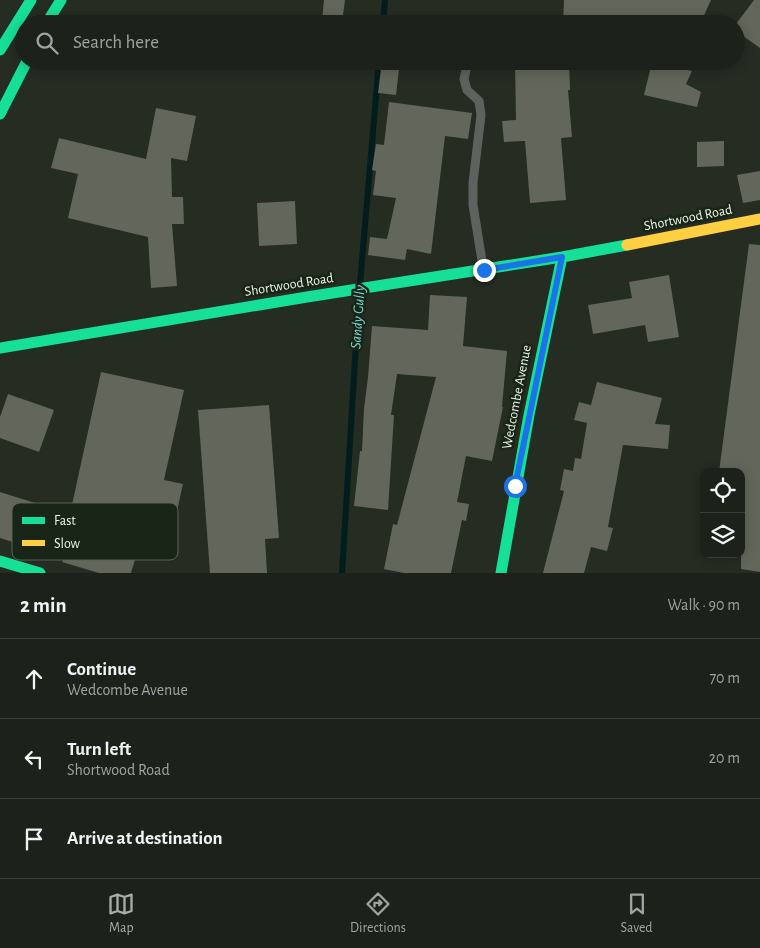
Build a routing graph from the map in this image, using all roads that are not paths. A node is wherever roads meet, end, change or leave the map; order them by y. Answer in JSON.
{"nodes":[{"id":1,"x":31,"y":0,"type":"edge"},
{"id":2,"x":61,"y":0,"type":"edge"},
{"id":3,"x":22,"y":15,"type":"edge"},
{"id":4,"x":52,"y":15,"type":"edge"},
{"id":5,"x":15,"y":26,"type":"edge"},
{"id":6,"x":0,"y":50,"type":"edge"},
{"id":7,"x":22,"y":70,"type":"edge"},
{"id":8,"x":466,"y":70,"type":"edge"},
{"id":9,"x":0,"y":114,"type":"edge"},
{"id":10,"x":760,"y":219,"type":"edge"},
{"id":11,"x":562,"y":257,"type":"junction"},
{"id":12,"x":484,"y":270,"type":"junction"},
{"id":13,"x":0,"y":348,"type":"edge"},
{"id":14,"x":0,"y":561,"type":"edge"},
{"id":15,"x":40,"y":573,"type":"edge"},
{"id":16,"x":501,"y":573,"type":"edge"}],
"edges":[{"from":1,"to":3,"type":"main road"},
{"from":2,"to":4,"type":"main road"},
{"from":5,"to":6,"type":"main road"},
{"from":7,"to":9,"type":"main road"},
{"from":8,"to":12,"type":"lane"},
{"from":10,"to":11,"type":"main road","name":"Shortwood Road"},
{"from":11,"to":12,"type":"main road","name":"Shortwood Road"},
{"from":11,"to":16,"type":"main road","name":"Wedcombe Avenue"},
{"from":12,"to":13,"type":"main road","name":"Shortwood Road"},
{"from":14,"to":15,"type":"main road"}]}
